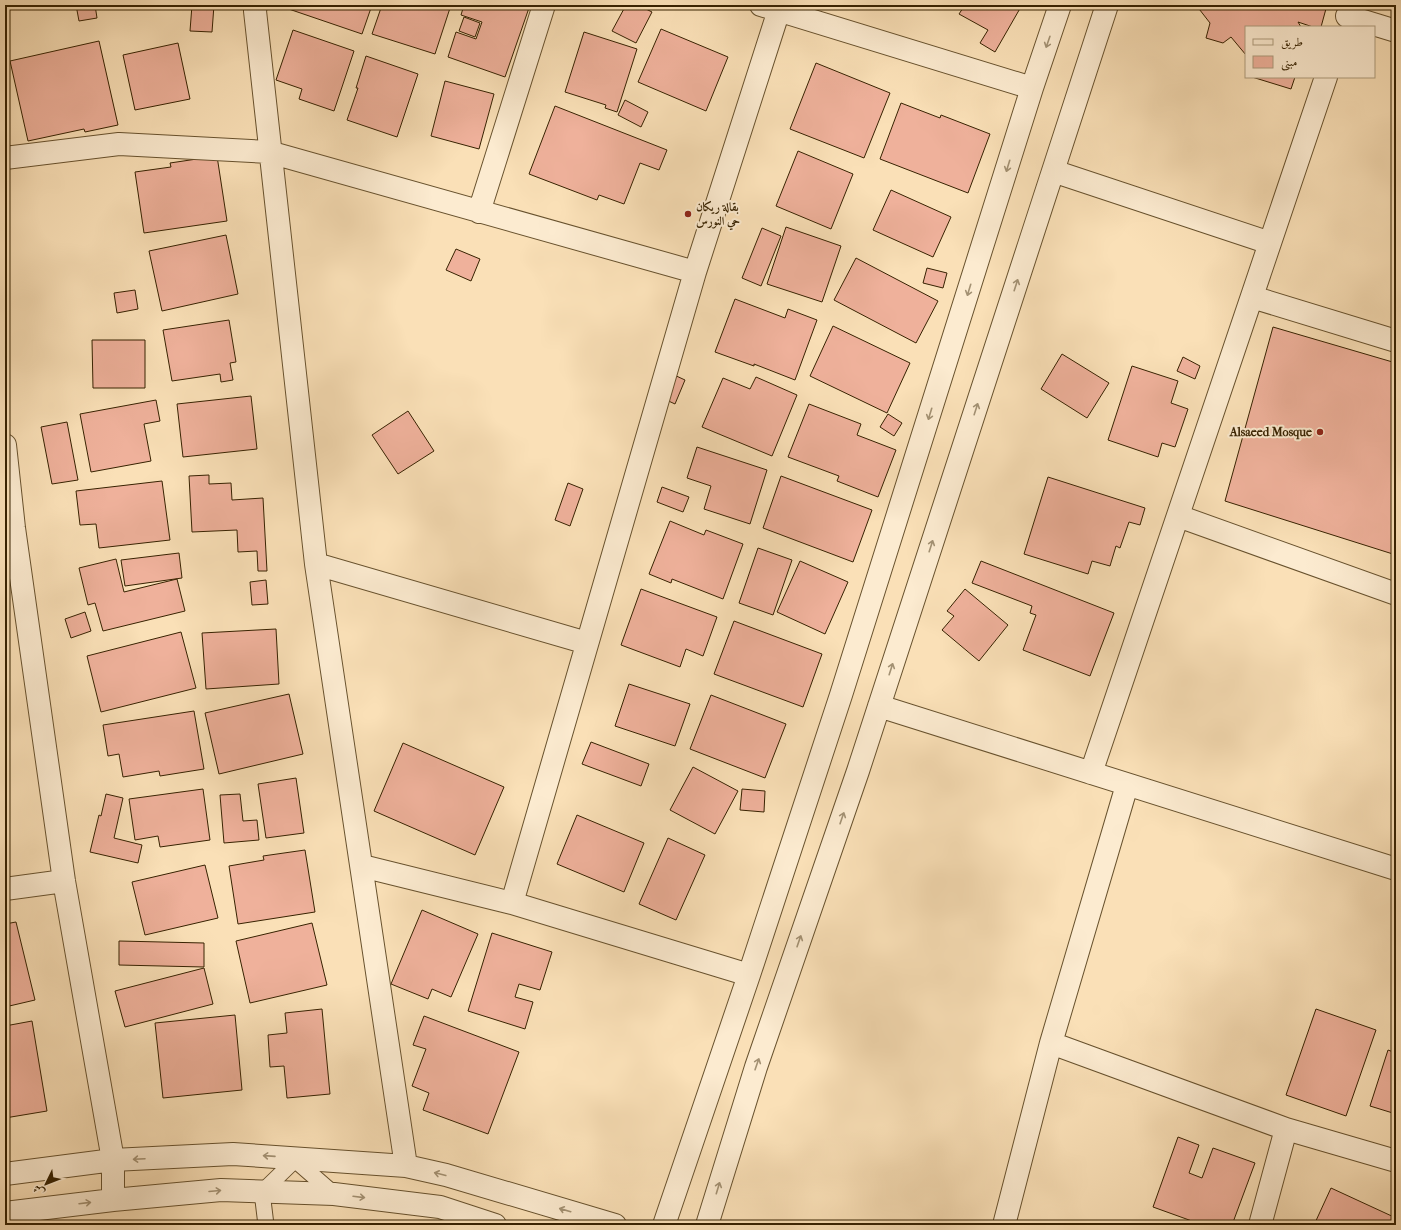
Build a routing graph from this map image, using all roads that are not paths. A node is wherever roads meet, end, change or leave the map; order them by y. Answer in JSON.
{"nodes":[{"id":1,"x":256,"y":5,"type":"edge"},
{"id":2,"x":544,"y":5,"type":"edge"},
{"id":3,"x":1060,"y":5,"type":"edge"},
{"id":4,"x":1107,"y":5,"type":"edge"},
{"id":5,"x":770,"y":8,"type":"edge"},
{"id":6,"x":1347,"y":16,"type":"edge"},
{"id":7,"x":1396,"y":31,"type":"edge"},
{"id":8,"x":1326,"y":78,"type":"edge"},
{"id":9,"x":1032,"y":88,"type":"junction"},
{"id":10,"x":270,"y":152,"type":"junction"},
{"id":11,"x":5,"y":158,"type":"edge"},
{"id":12,"x":1052,"y":171,"type":"junction"},
{"id":13,"x":480,"y":212,"type":"junction"},
{"id":14,"x":1270,"y":243,"type":"junction"},
{"id":15,"x":695,"y":272,"type":"junction"},
{"id":16,"x":1252,"y":297,"type":"junction"},
{"id":17,"x":1396,"y":342,"type":"edge"},
{"id":18,"x":5,"y":445,"type":"edge"},
{"id":19,"x":1178,"y":516,"type":"junction"},
{"id":20,"x":9,"y":528,"type":"edge"},
{"id":21,"x":316,"y":564,"type":"junction"},
{"id":22,"x":1396,"y":594,"type":"edge"},
{"id":23,"x":587,"y":643,"type":"junction"},
{"id":24,"x":879,"y":706,"type":"junction"},
{"id":25,"x":1091,"y":773,"type":"junction"},
{"id":26,"x":1127,"y":785,"type":"junction"},
{"id":27,"x":362,"y":866,"type":"junction"},
{"id":28,"x":1396,"y":869,"type":"edge"},
{"id":29,"x":64,"y":882,"type":"junction"},
{"id":30,"x":5,"y":890,"type":"edge"},
{"id":31,"x":512,"y":903,"type":"junction"},
{"id":32,"x":749,"y":976,"type":"junction"},
{"id":33,"x":1051,"y":1043,"type":"junction"},
{"id":34,"x":1286,"y":1129,"type":"junction"},
{"id":35,"x":113,"y":1160,"type":"junction"},
{"id":36,"x":1396,"y":1161,"type":"edge"},
{"id":37,"x":406,"y":1166,"type":"junction"},
{"id":38,"x":5,"y":1174,"type":"edge"},
{"id":39,"x":262,"y":1192,"type":"junction"},
{"id":40,"x":334,"y":1194,"type":"junction"},
{"id":41,"x":113,"y":1200,"type":"junction"},
{"id":42,"x":5,"y":1213,"type":"edge"},
{"id":43,"x":266,"y":1225,"type":"edge"},
{"id":44,"x":495,"y":1225,"type":"edge"},
{"id":45,"x":615,"y":1225,"type":"edge"},
{"id":46,"x":664,"y":1225,"type":"edge"},
{"id":47,"x":707,"y":1225,"type":"edge"},
{"id":48,"x":1004,"y":1225,"type":"edge"},
{"id":49,"x":1260,"y":1225,"type":"edge"}],
"edges":[{"from":1,"to":10,"type":"street"},
{"from":2,"to":13,"type":"street"},
{"from":3,"to":9,"type":"street","one_way":true},
{"from":4,"to":12,"type":"street"},
{"from":5,"to":9,"type":"street"},
{"from":5,"to":15,"type":"street"},
{"from":6,"to":7,"type":"street"},
{"from":8,"to":14,"type":"street"},
{"from":9,"to":32,"type":"street","one_way":true},
{"from":10,"to":11,"type":"street"},
{"from":10,"to":13,"type":"street"},
{"from":10,"to":21,"type":"street"},
{"from":12,"to":14,"type":"street"},
{"from":24,"to":12,"type":"street","one_way":true},
{"from":13,"to":15,"type":"street"},
{"from":14,"to":16,"type":"street"},
{"from":15,"to":23,"type":"street"},
{"from":16,"to":17,"type":"street"},
{"from":16,"to":19,"type":"street"},
{"from":18,"to":20,"type":"street"},
{"from":19,"to":22,"type":"street"},
{"from":19,"to":25,"type":"street"},
{"from":20,"to":29,"type":"street"},
{"from":21,"to":23,"type":"street"},
{"from":21,"to":27,"type":"street"},
{"from":23,"to":31,"type":"street"},
{"from":24,"to":25,"type":"street"},
{"from":47,"to":24,"type":"street","one_way":true},
{"from":25,"to":26,"type":"street"},
{"from":26,"to":28,"type":"street"},
{"from":26,"to":33,"type":"street"},
{"from":27,"to":31,"type":"street"},
{"from":27,"to":37,"type":"street"},
{"from":29,"to":30,"type":"street"},
{"from":29,"to":35,"type":"street"},
{"from":31,"to":32,"type":"street"},
{"from":32,"to":46,"type":"street"},
{"from":33,"to":34,"type":"street"},
{"from":33,"to":48,"type":"street"},
{"from":34,"to":36,"type":"street"},
{"from":34,"to":49,"type":"street"},
{"from":37,"to":35,"type":"street","one_way":true},
{"from":35,"to":38,"type":"street"},
{"from":35,"to":41,"type":"street"},
{"from":45,"to":37,"type":"street","one_way":true},
{"from":39,"to":40,"type":"street"},
{"from":39,"to":40,"type":"lane"},
{"from":41,"to":39,"type":"street","one_way":true},
{"from":39,"to":43,"type":"lane"},
{"from":40,"to":44,"type":"street","one_way":true},
{"from":42,"to":41,"type":"street","one_way":true}]}
